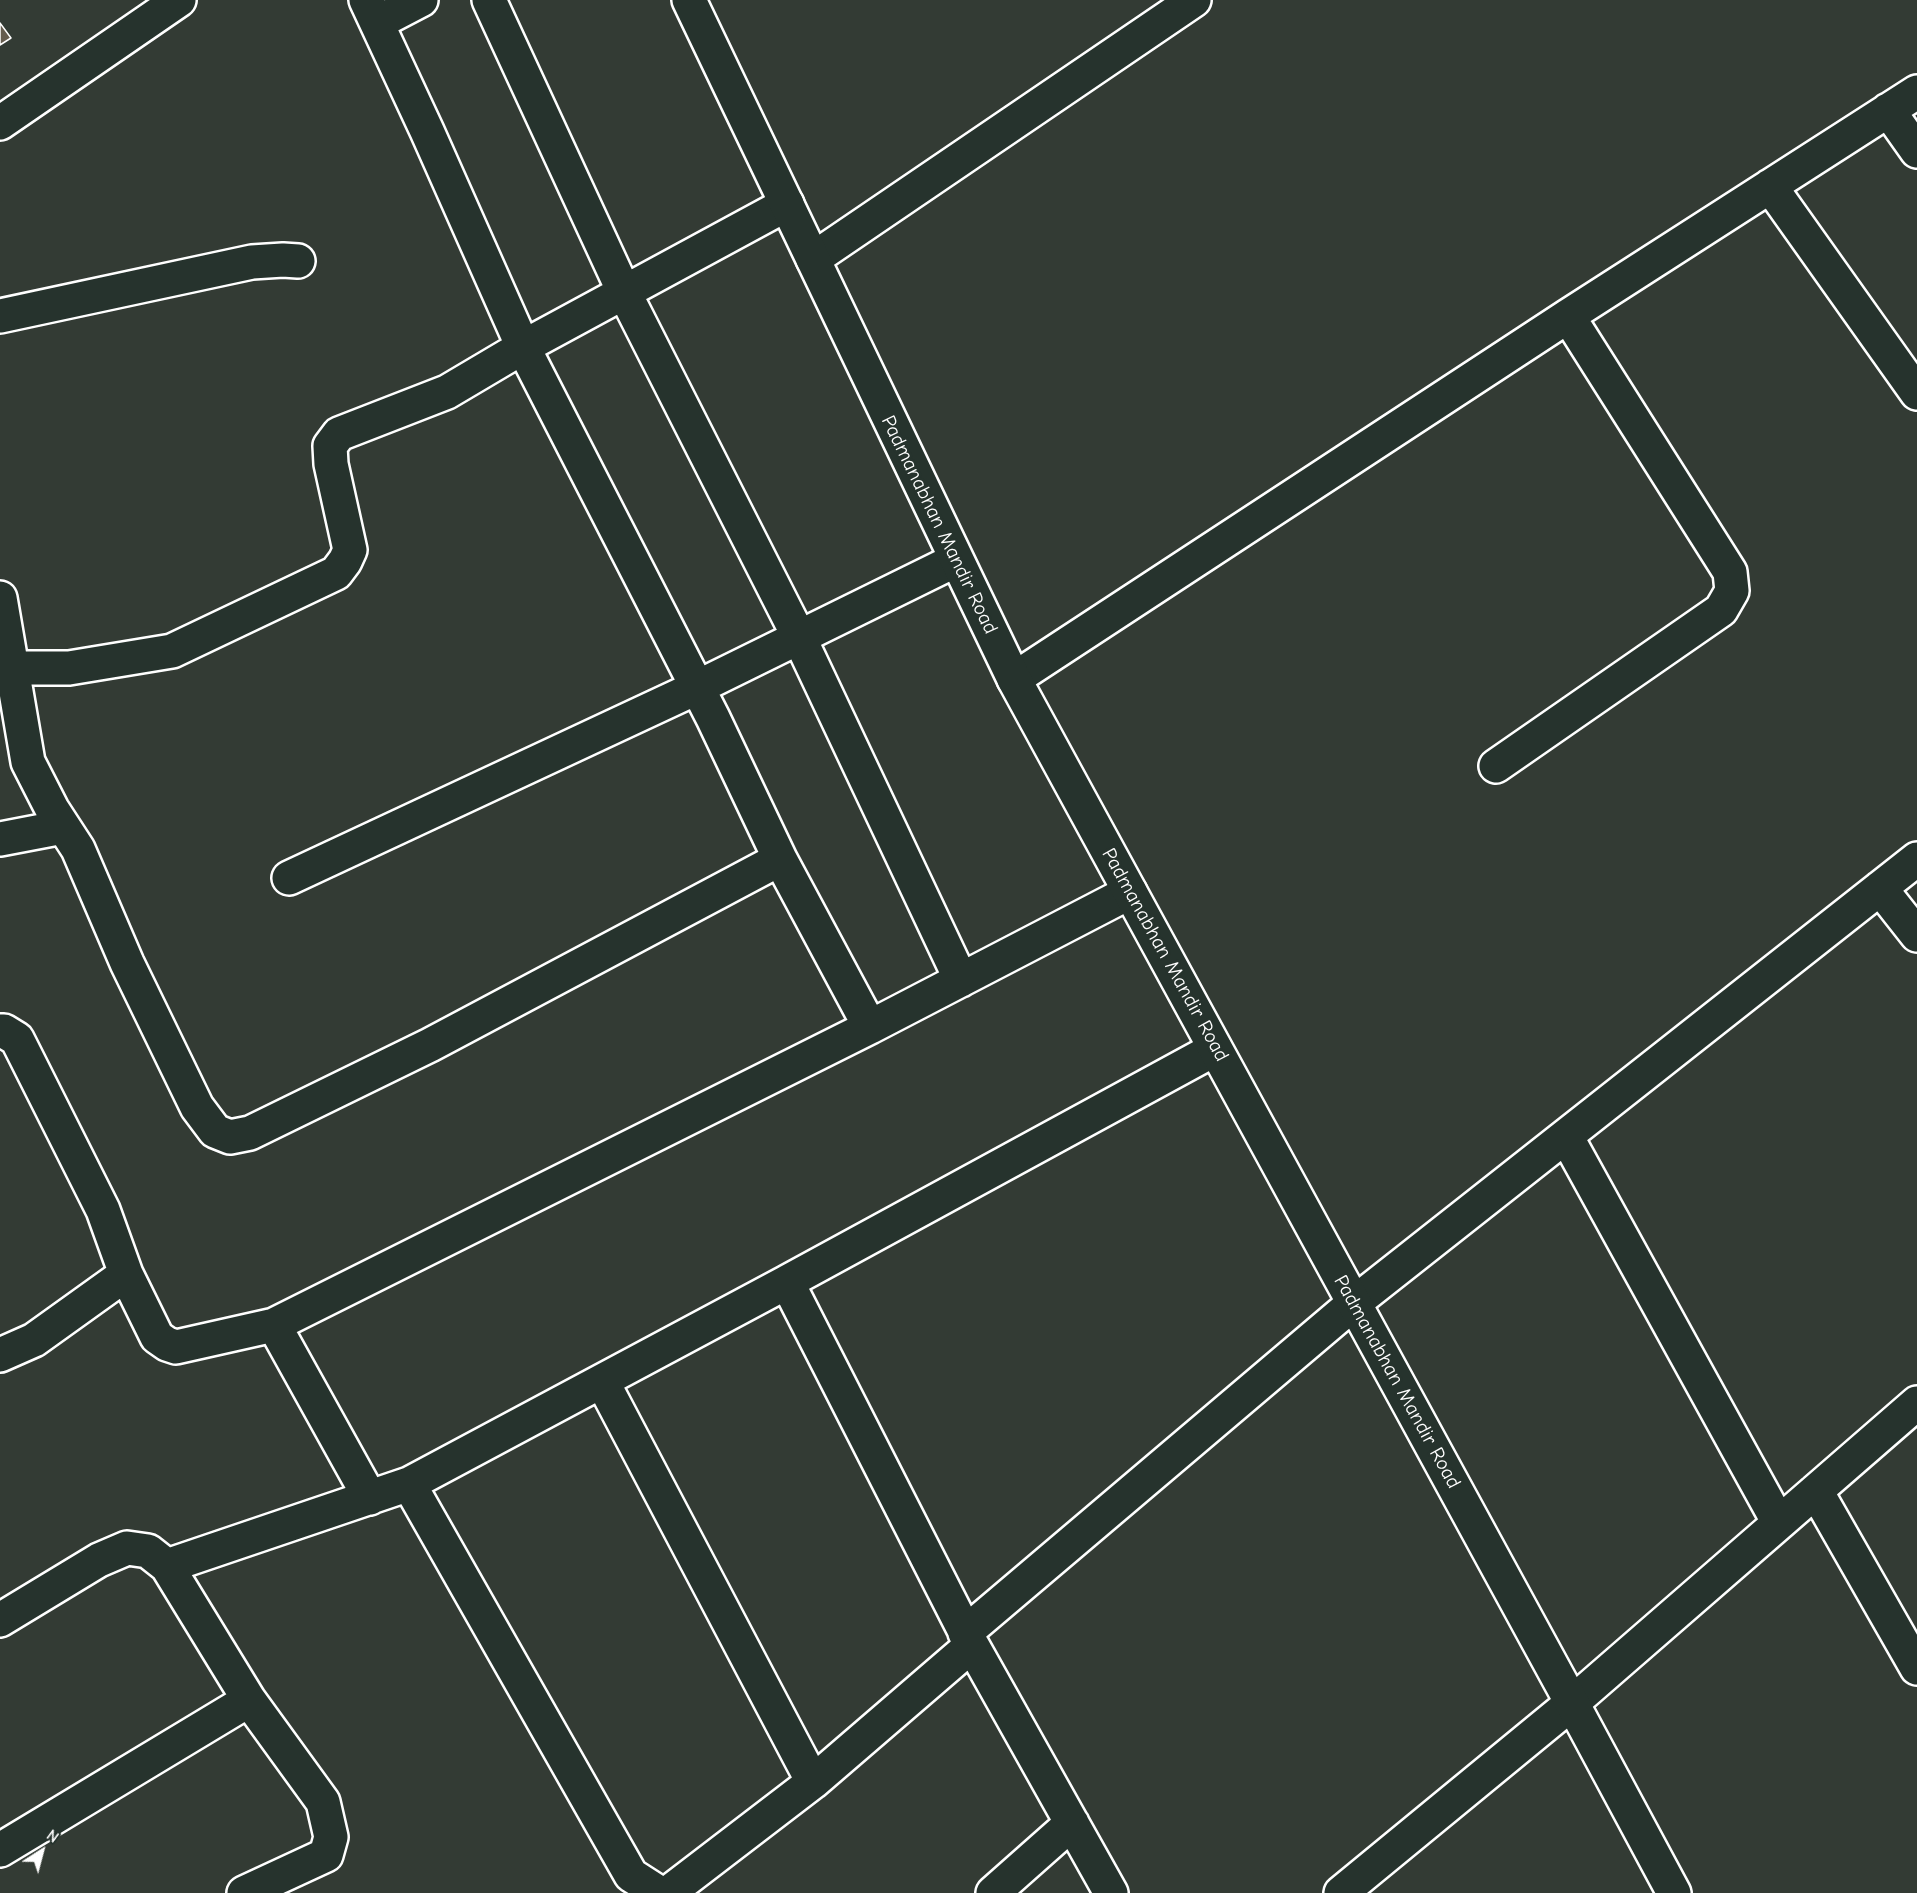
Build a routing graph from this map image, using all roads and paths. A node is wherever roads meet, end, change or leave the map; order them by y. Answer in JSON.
{"nodes":[{"id":1,"x":179,"y":0,"type":"edge"},
{"id":2,"x":421,"y":0,"type":"edge"},
{"id":3,"x":489,"y":0,"type":"edge"},
{"id":4,"x":689,"y":0,"type":"edge"},
{"id":5,"x":1194,"y":0,"type":"edge"},
{"id":6,"x":371,"y":12,"type":"edge"},
{"id":7,"x":1917,"y":92,"type":"edge"},
{"id":8,"x":1888,"y":110,"type":"junction"},
{"id":9,"x":0,"y":123,"type":"edge"},
{"id":10,"x":1917,"y":151,"type":"edge"},
{"id":11,"x":1770,"y":186,"type":"junction"},
{"id":12,"x":787,"y":204,"type":"junction"},
{"id":13,"x":813,"y":259,"type":"junction"},
{"id":14,"x":298,"y":261,"type":"dead end"},
{"id":15,"x":624,"y":292,"type":"junction"},
{"id":16,"x":0,"y":316,"type":"edge"},
{"id":17,"x":1568,"y":316,"type":"junction"},
{"id":18,"x":523,"y":347,"type":"junction"},
{"id":19,"x":1917,"y":393,"type":"edge"},
{"id":20,"x":956,"y":560,"type":"junction"},
{"id":21,"x":0,"y":598,"type":"edge"},
{"id":22,"x":799,"y":637,"type":"junction"},
{"id":23,"x":6,"y":668,"type":"edge"},
{"id":24,"x":1014,"y":679,"type":"junction"},
{"id":25,"x":698,"y":687,"type":"junction"},
{"id":26,"x":1496,"y":766,"type":"dead end"},
{"id":27,"x":63,"y":827,"type":"junction"},
{"id":28,"x":0,"y":839,"type":"edge"},
{"id":29,"x":780,"y":859,"type":"junction"},
{"id":30,"x":1917,"y":859,"type":"edge"},
{"id":31,"x":289,"y":878,"type":"dead end"},
{"id":32,"x":1880,"y":888,"type":"junction"},
{"id":33,"x":1130,"y":892,"type":"junction"},
{"id":34,"x":1917,"y":935,"type":"edge"},
{"id":35,"x":961,"y":980,"type":"junction"},
{"id":36,"x":870,"y":1027,"type":"junction"},
{"id":37,"x":0,"y":1031,"type":"edge"},
{"id":38,"x":1215,"y":1048,"type":"junction"},
{"id":39,"x":1566,"y":1136,"type":"junction"},
{"id":40,"x":126,"y":1274,"type":"junction"},
{"id":41,"x":787,"y":1282,"type":"junction"},
{"id":42,"x":1354,"y":1303,"type":"junction"},
{"id":43,"x":274,"y":1325,"type":"junction"},
{"id":44,"x":0,"y":1355,"type":"edge"},
{"id":45,"x":602,"y":1381,"type":"junction"},
{"id":46,"x":1917,"y":1403,"type":"edge"},
{"id":47,"x":409,"y":1484,"type":"junction"},
{"id":48,"x":1816,"y":1491,"type":"junction"},
{"id":49,"x":370,"y":1498,"type":"junction"},
{"id":50,"x":1779,"y":1523,"type":"junction"},
{"id":51,"x":166,"y":1566,"type":"junction"},
{"id":52,"x":0,"y":1620,"type":"edge"},
{"id":53,"x":968,"y":1639,"type":"junction"},
{"id":54,"x":1917,"y":1668,"type":"edge"},
{"id":55,"x":249,"y":1700,"type":"junction"},
{"id":56,"x":1572,"y":1703,"type":"junction"},
{"id":57,"x":813,"y":1782,"type":"junction"},
{"id":58,"x":1072,"y":1823,"type":"junction"},
{"id":59,"x":0,"y":1850,"type":"edge"},
{"id":60,"x":244,"y":1893,"type":"edge"},
{"id":61,"x":659,"y":1893,"type":"edge"},
{"id":62,"x":668,"y":1893,"type":"edge"},
{"id":63,"x":993,"y":1893,"type":"edge"},
{"id":64,"x":1111,"y":1893,"type":"edge"},
{"id":65,"x":1341,"y":1893,"type":"edge"},
{"id":66,"x":1674,"y":1893,"type":"edge"}],
"edges":[{"from":1,"to":9,"type":"street"},
{"from":2,"to":6,"type":"street"},
{"from":3,"to":15,"type":"street"},
{"from":4,"to":12,"type":"street","name":"Padmanabhan Mandir Road"},
{"from":5,"to":13,"type":"street"},
{"from":6,"to":18,"type":"street"},
{"from":7,"to":8,"type":"street"},
{"from":8,"to":10,"type":"street"},
{"from":8,"to":11,"type":"street"},
{"from":11,"to":17,"type":"street"},
{"from":11,"to":19,"type":"street"},
{"from":12,"to":13,"type":"street","name":"Padmanabhan Mandir Road"},
{"from":12,"to":15,"type":"street"},
{"from":13,"to":20,"type":"street","name":"Padmanabhan Mandir Road"},
{"from":14,"to":16,"type":"street"},
{"from":15,"to":18,"type":"street"},
{"from":15,"to":22,"type":"street"},
{"from":17,"to":24,"type":"street"},
{"from":17,"to":26,"type":"street"},
{"from":18,"to":23,"type":"street"},
{"from":18,"to":25,"type":"street"},
{"from":20,"to":22,"type":"street"},
{"from":20,"to":24,"type":"street","name":"Padmanabhan Mandir Road"},
{"from":21,"to":23,"type":"street"},
{"from":22,"to":25,"type":"street"},
{"from":22,"to":35,"type":"street"},
{"from":23,"to":27,"type":"street"},
{"from":24,"to":33,"type":"street","name":"Padmanabhan Mandir Road"},
{"from":25,"to":29,"type":"street"},
{"from":25,"to":31,"type":"street"},
{"from":27,"to":28,"type":"street"},
{"from":27,"to":29,"type":"street"},
{"from":29,"to":36,"type":"street"},
{"from":30,"to":32,"type":"street"},
{"from":32,"to":34,"type":"street"},
{"from":32,"to":39,"type":"street"},
{"from":33,"to":35,"type":"street"},
{"from":33,"to":38,"type":"street","name":"Padmanabhan Mandir Road"},
{"from":35,"to":36,"type":"street"},
{"from":36,"to":43,"type":"street"},
{"from":37,"to":40,"type":"street"},
{"from":38,"to":41,"type":"street"},
{"from":38,"to":42,"type":"street","name":"Padmanabhan Mandir Road"},
{"from":39,"to":42,"type":"street"},
{"from":39,"to":50,"type":"street"},
{"from":40,"to":43,"type":"street"},
{"from":40,"to":44,"type":"street"},
{"from":41,"to":45,"type":"street"},
{"from":41,"to":53,"type":"street"},
{"from":42,"to":53,"type":"street"},
{"from":42,"to":56,"type":"street","name":"Padmanabhan Mandir Road"},
{"from":43,"to":49,"type":"street"},
{"from":45,"to":47,"type":"street"},
{"from":45,"to":57,"type":"street"},
{"from":46,"to":48,"type":"street"},
{"from":47,"to":49,"type":"street"},
{"from":47,"to":61,"type":"street"},
{"from":48,"to":50,"type":"street"},
{"from":48,"to":54,"type":"street"},
{"from":49,"to":51,"type":"street"},
{"from":50,"to":56,"type":"street"},
{"from":51,"to":52,"type":"street"},
{"from":51,"to":55,"type":"street"},
{"from":53,"to":57,"type":"street"},
{"from":53,"to":58,"type":"street"},
{"from":55,"to":59,"type":"street"},
{"from":55,"to":60,"type":"street"},
{"from":56,"to":65,"type":"street"},
{"from":56,"to":66,"type":"street","name":"Padmanabhan Mandir Road"},
{"from":57,"to":62,"type":"street"},
{"from":58,"to":63,"type":"street"},
{"from":58,"to":64,"type":"street"}]}
